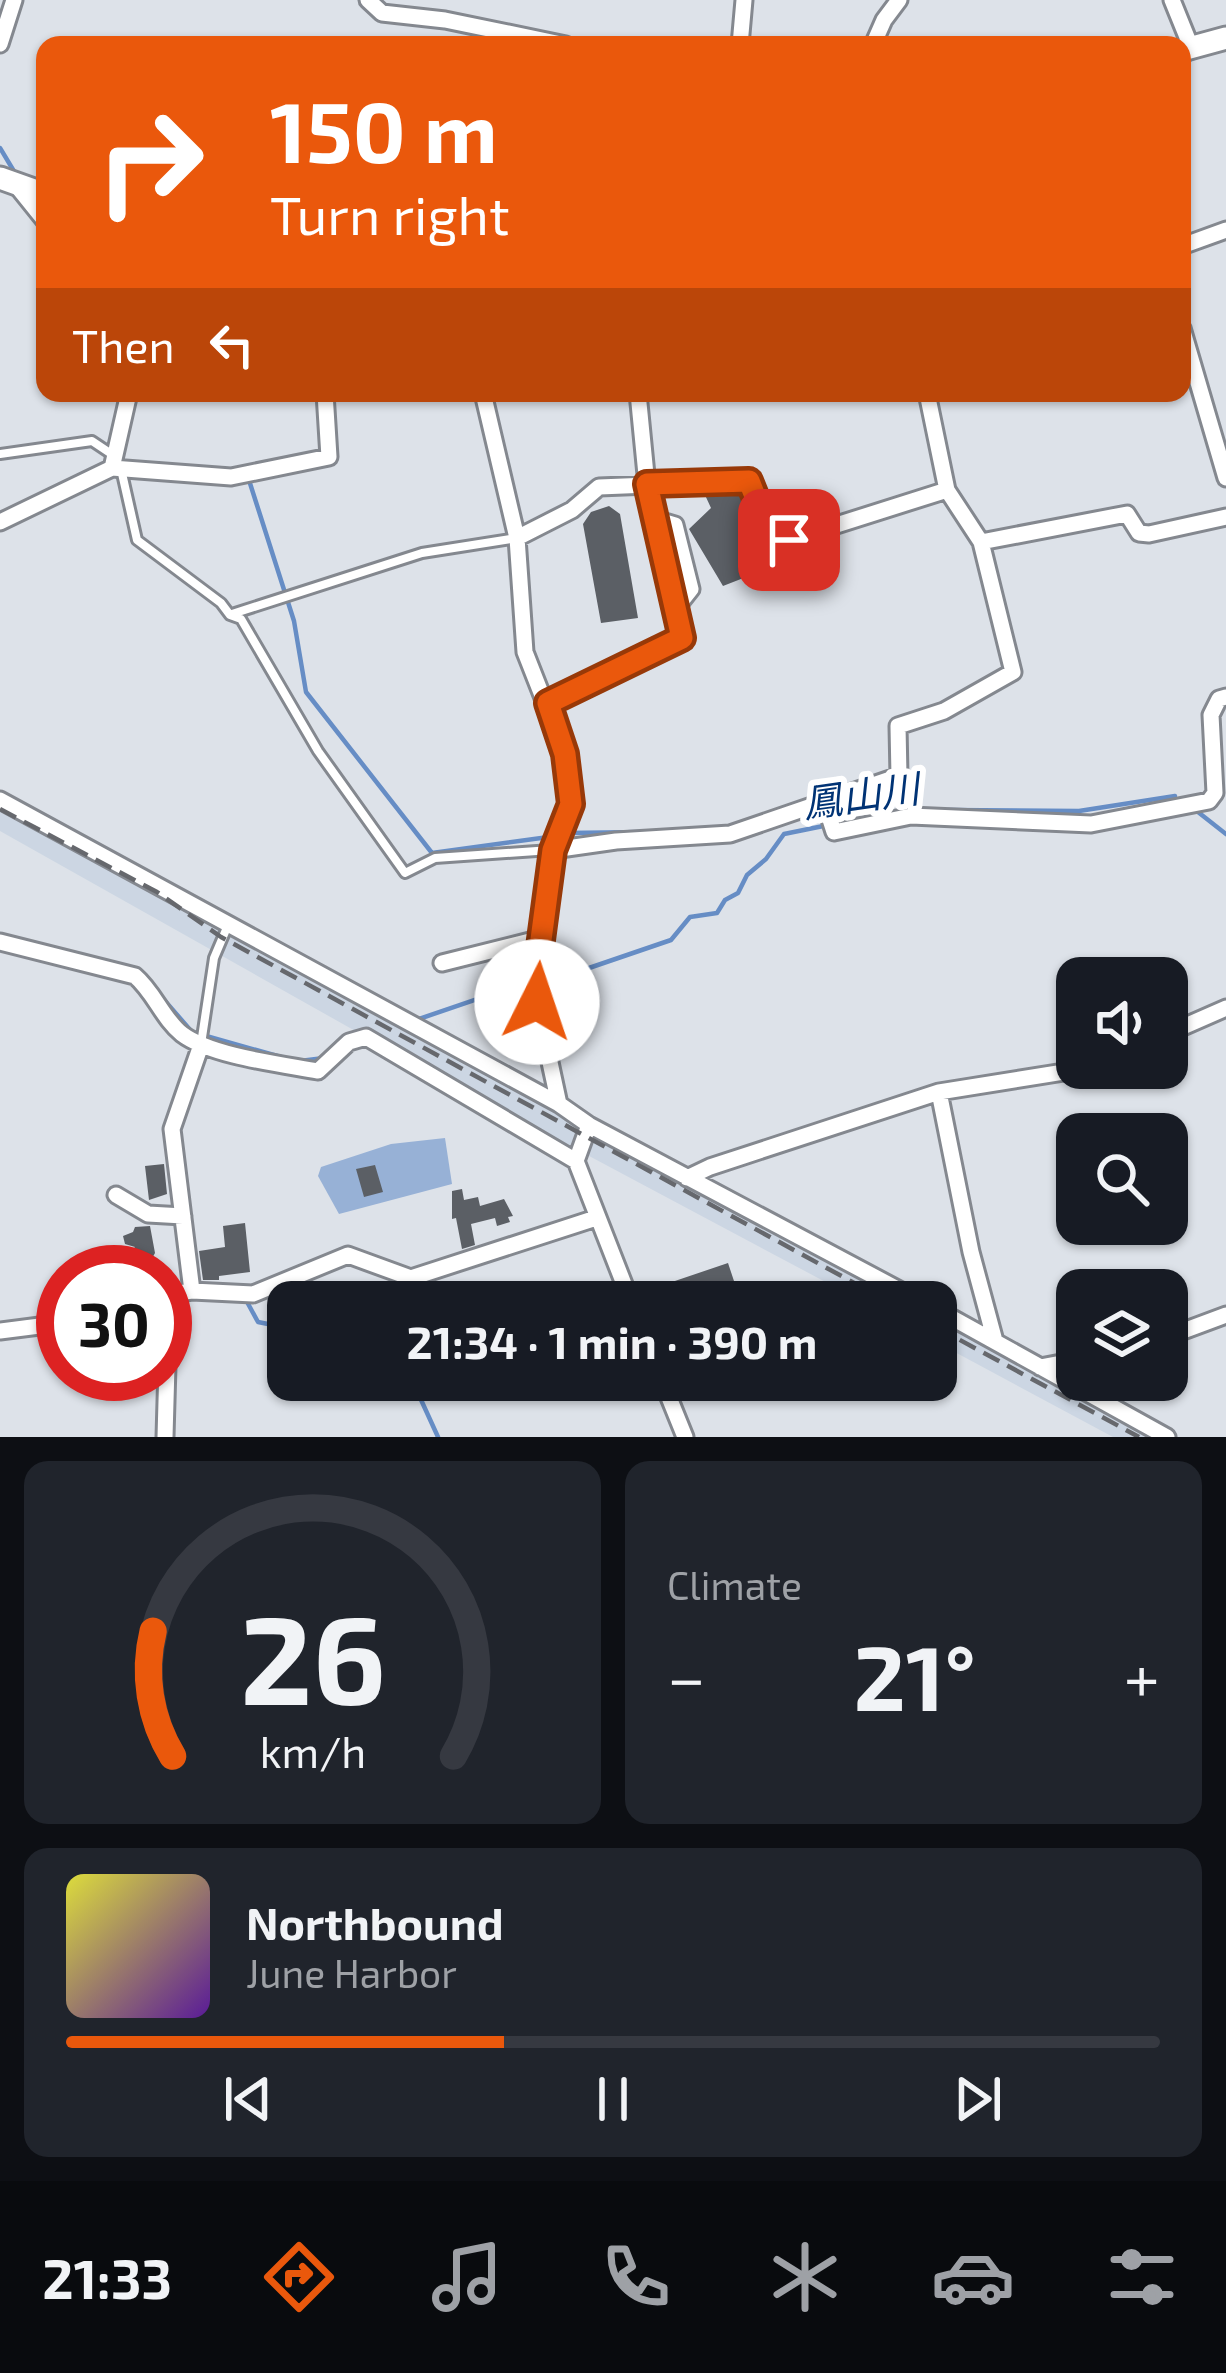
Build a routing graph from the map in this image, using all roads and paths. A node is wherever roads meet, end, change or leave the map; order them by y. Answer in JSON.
{"nodes":[{"id":1,"x":14,"y":0,"type":"edge"},
{"id":2,"x":368,"y":0,"type":"edge"},
{"id":3,"x":744,"y":0,"type":"edge"},
{"id":4,"x":899,"y":0,"type":"edge"},
{"id":5,"x":1172,"y":0,"type":"edge"},
{"id":6,"x":522,"y":36,"type":"edge"},
{"id":7,"x":741,"y":36,"type":"edge"},
{"id":8,"x":877,"y":36,"type":"edge"},
{"id":9,"x":1182,"y":36,"type":"edge"},
{"id":10,"x":1226,"y":38,"type":"edge"},
{"id":11,"x":0,"y":44,"type":"edge"},
{"id":12,"x":1191,"y":47,"type":"edge"},
{"id":13,"x":5,"y":179,"type":"edge"},
{"id":14,"x":36,"y":191,"type":"edge"},
{"id":15,"x":36,"y":212,"type":"edge"},
{"id":16,"x":1226,"y":230,"type":"edge"},
{"id":17,"x":1191,"y":243,"type":"edge"},
{"id":18,"x":1191,"y":359,"type":"edge"},
{"id":19,"x":128,"y":402,"type":"edge"},
{"id":20,"x":325,"y":402,"type":"edge"},
{"id":21,"x":485,"y":402,"type":"edge"},
{"id":22,"x":639,"y":402,"type":"edge"},
{"id":23,"x":929,"y":402,"type":"edge"},
{"id":24,"x":0,"y":454,"type":"edge"},
{"id":25,"x":116,"y":464,"type":"junction"},
{"id":26,"x":1226,"y":478,"type":"edge"},
{"id":27,"x":647,"y":484,"type":"junction"},
{"id":28,"x":946,"y":490,"type":"junction"},
{"id":29,"x":1226,"y":518,"type":"edge"},
{"id":30,"x":0,"y":523,"type":"edge"},
{"id":31,"x":517,"y":538,"type":"junction"},
{"id":32,"x":981,"y":542,"type":"junction"},
{"id":33,"x":230,"y":615,"type":"junction"},
{"id":34,"x":1226,"y":697,"type":"edge"},
{"id":35,"x":548,"y":703,"type":"junction"},
{"id":36,"x":0,"y":800,"type":"edge"},
{"id":37,"x":827,"y":808,"type":"junction"},
{"id":38,"x":553,"y":850,"type":"junction"},
{"id":39,"x":228,"y":925,"type":"junction"},
{"id":40,"x":542,"y":938,"type":"junction"},
{"id":41,"x":0,"y":941,"type":"edge"},
{"id":42,"x":442,"y":963,"type":"dead end"},
{"id":43,"x":1226,"y":1007,"type":"edge"},
{"id":44,"x":1188,"y":1024,"type":"edge"},
{"id":45,"x":201,"y":1045,"type":"junction"},
{"id":46,"x":1056,"y":1073,"type":"edge"},
{"id":47,"x":939,"y":1092,"type":"junction"},
{"id":48,"x":560,"y":1104,"type":"junction"},
{"id":49,"x":589,"y":1125,"type":"junction"},
{"id":50,"x":576,"y":1156,"type":"junction"},
{"id":51,"x":687,"y":1178,"type":"junction"},
{"id":52,"x":116,"y":1195,"type":"dead end"},
{"id":53,"x":183,"y":1216,"type":"junction"},
{"id":54,"x":596,"y":1218,"type":"junction"},
{"id":55,"x":186,"y":1245,"type":"edge"},
{"id":56,"x":622,"y":1281,"type":"edge"},
{"id":57,"x":882,"y":1281,"type":"edge"},
{"id":58,"x":192,"y":1291,"type":"edge"},
{"id":59,"x":1226,"y":1315,"type":"edge"},
{"id":60,"x":957,"y":1320,"type":"edge"},
{"id":61,"x":36,"y":1327,"type":"edge"},
{"id":62,"x":1188,"y":1329,"type":"edge"},
{"id":63,"x":0,"y":1331,"type":"edge"},
{"id":64,"x":995,"y":1341,"type":"junction"},
{"id":65,"x":1056,"y":1364,"type":"edge"},
{"id":66,"x":1040,"y":1367,"type":"junction"},
{"id":67,"x":166,"y":1401,"type":"edge"},
{"id":68,"x":670,"y":1401,"type":"edge"},
{"id":69,"x":165,"y":1437,"type":"edge"},
{"id":70,"x":685,"y":1437,"type":"edge"},
{"id":71,"x":1167,"y":1437,"type":"edge"}],
"edges":[{"from":1,"to":11,"type":"street"},
{"from":2,"to":6,"type":"street"},
{"from":3,"to":7,"type":"street"},
{"from":4,"to":8,"type":"street"},
{"from":5,"to":9,"type":"street"},
{"from":10,"to":12,"type":"main road"},
{"from":13,"to":14,"type":"main road"},
{"from":13,"to":15,"type":"street"},
{"from":16,"to":17,"type":"street"},
{"from":18,"to":26,"type":"street"},
{"from":19,"to":25,"type":"street"},
{"from":20,"to":25,"type":"street"},
{"from":21,"to":31,"type":"street"},
{"from":22,"to":27,"type":"street"},
{"from":23,"to":28,"type":"street"},
{"from":24,"to":25,"type":"lane"},
{"from":25,"to":30,"type":"street"},
{"from":25,"to":33,"type":"lane"},
{"from":27,"to":28,"type":"street"},
{"from":27,"to":31,"type":"street"},
{"from":27,"to":35,"type":"street"},
{"from":28,"to":32,"type":"street"},
{"from":29,"to":32,"type":"street"},
{"from":31,"to":33,"type":"lane"},
{"from":31,"to":35,"type":"street"},
{"from":32,"to":37,"type":"street"},
{"from":33,"to":38,"type":"lane"},
{"from":34,"to":37,"type":"street"},
{"from":35,"to":38,"type":"street"},
{"from":36,"to":39,"type":"street"},
{"from":37,"to":38,"type":"street"},
{"from":38,"to":40,"type":"street"},
{"from":39,"to":45,"type":"lane"},
{"from":39,"to":48,"type":"street"},
{"from":40,"to":42,"type":"street"},
{"from":40,"to":48,"type":"street"},
{"from":41,"to":45,"type":"street"},
{"from":43,"to":44,"type":"street"},
{"from":45,"to":50,"type":"street"},
{"from":45,"to":53,"type":"street"},
{"from":46,"to":47,"type":"street"},
{"from":47,"to":51,"type":"street"},
{"from":47,"to":64,"type":"street"},
{"from":48,"to":49,"type":"street"},
{"from":49,"to":50,"type":"street"},
{"from":49,"to":51,"type":"street"},
{"from":50,"to":54,"type":"street"},
{"from":51,"to":57,"type":"street"},
{"from":52,"to":53,"type":"street"},
{"from":53,"to":55,"type":"street"},
{"from":54,"to":56,"type":"street"},
{"from":54,"to":58,"type":"street"},
{"from":59,"to":62,"type":"street"},
{"from":60,"to":64,"type":"street"},
{"from":61,"to":63,"type":"street"},
{"from":64,"to":66,"type":"street"},
{"from":65,"to":66,"type":"street"},
{"from":66,"to":71,"type":"street"},
{"from":67,"to":69,"type":"street"},
{"from":68,"to":70,"type":"street"}]}
